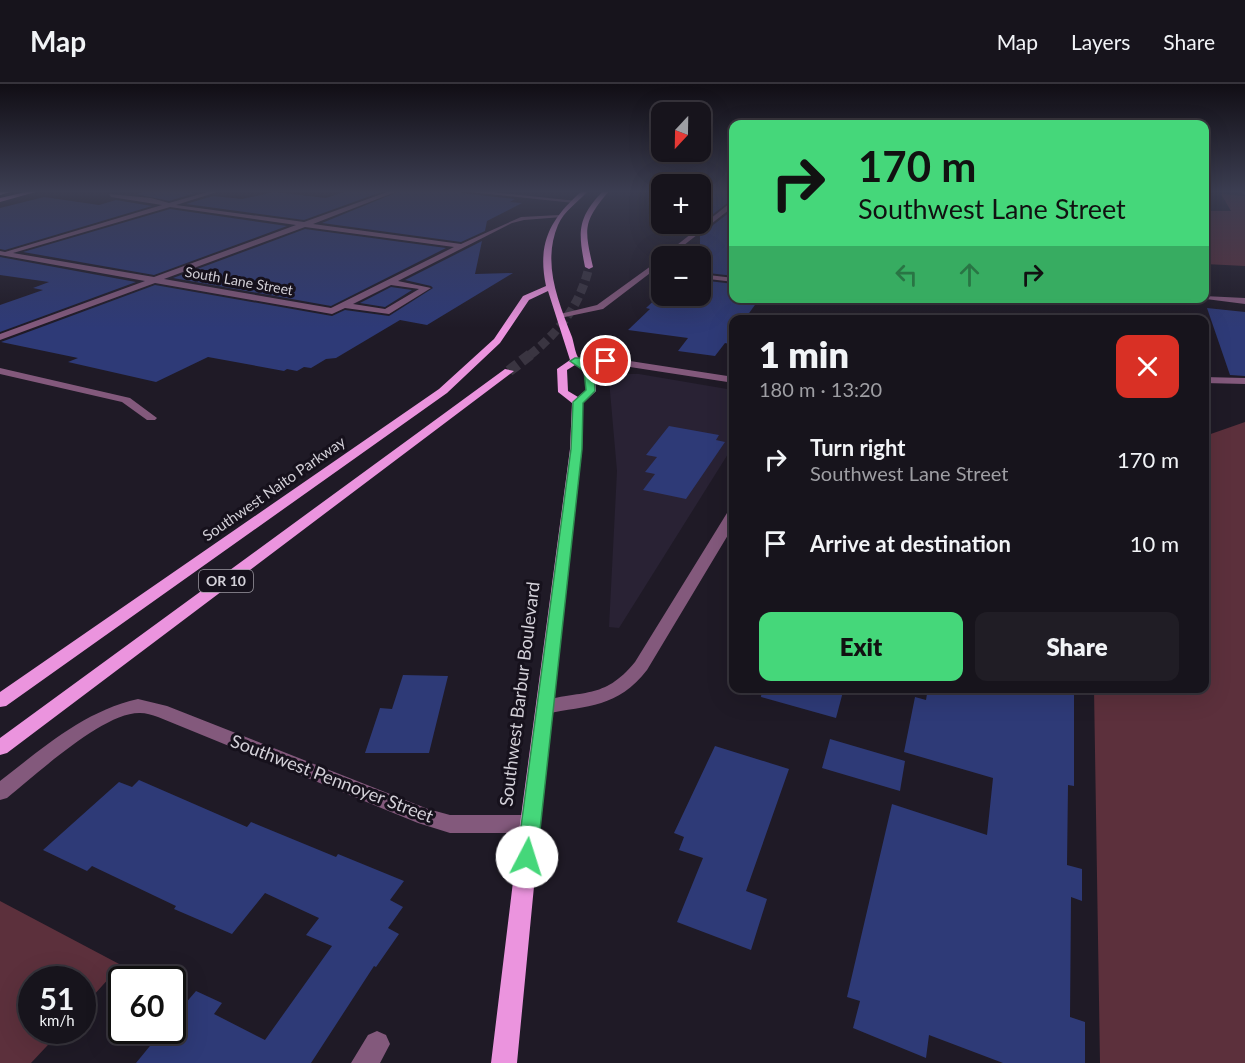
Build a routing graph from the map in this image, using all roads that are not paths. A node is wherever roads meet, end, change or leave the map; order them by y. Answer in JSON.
{"nodes":[{"id":1,"x":58,"y":237,"type":"edge"},
{"id":2,"x":270,"y":237,"type":"edge"},
{"id":3,"x":395,"y":237,"type":"edge"},
{"id":4,"x":481,"y":237,"type":"edge"},
{"id":5,"x":551,"y":237,"type":"edge"},
{"id":6,"x":584,"y":237,"type":"edge"},
{"id":7,"x":462,"y":246,"type":"junction"},
{"id":8,"x":1,"y":253,"type":"edge"},
{"id":9,"x":589,"y":267,"type":"tunnel mouth"},
{"id":10,"x":651,"y":268,"type":"edge"},
{"id":11,"x":648,"y":270,"type":"junction"},
{"id":12,"x":651,"y":270,"type":"edge"},
{"id":13,"x":711,"y":277,"type":"edge"},
{"id":14,"x":729,"y":279,"type":"edge"},
{"id":15,"x":156,"y":280,"type":"junction"},
{"id":16,"x":390,"y":282,"type":"junction"},
{"id":17,"x":550,"y":287,"type":"junction"},
{"id":18,"x":1209,"y":299,"type":"edge"},
{"id":19,"x":1245,"y":302,"type":"edge"},
{"id":20,"x":344,"y":305,"type":"junction"},
{"id":21,"x":560,"y":315,"type":"junction"},
{"id":22,"x":0,"y":337,"type":"edge"},
{"id":23,"x":575,"y":361,"type":"junction"},
{"id":24,"x":0,"y":371,"type":"edge"},
{"id":25,"x":509,"y":371,"type":"tunnel mouth"},
{"id":26,"x":729,"y":380,"type":"edge"},
{"id":27,"x":1209,"y":380,"type":"edge"},
{"id":28,"x":1245,"y":381,"type":"edge"},
{"id":29,"x":578,"y":402,"type":"junction"},
{"id":30,"x":151,"y":418,"type":"dead end"},
{"id":31,"x":729,"y":521,"type":"edge"},
{"id":32,"x":0,"y":701,"type":"edge"},
{"id":33,"x":545,"y":707,"type":"junction"},
{"id":34,"x":0,"y":748,"type":"edge"},
{"id":35,"x":0,"y":792,"type":"edge"},
{"id":36,"x":530,"y":824,"type":"junction"},
{"id":37,"x":504,"y":1063,"type":"edge"}],
"edges":[{"from":1,"to":8,"type":"street"},
{"from":2,"to":15,"type":"street"},
{"from":3,"to":7,"type":"street"},
{"from":4,"to":7,"type":"street"},
{"from":5,"to":17,"type":"main road","name":"Southwest Barbur Boulevard"},
{"from":6,"to":9,"type":"main road"},
{"from":7,"to":16,"type":"street"},
{"from":8,"to":15,"type":"street","name":"South Lane Street"},
{"from":10,"to":11,"type":"street"},
{"from":11,"to":12,"type":"street"},
{"from":11,"to":21,"type":"street"},
{"from":13,"to":14,"type":"street"},
{"from":15,"to":20,"type":"street","name":"South Lane Street"},
{"from":15,"to":22,"type":"street"},
{"from":16,"to":20,"type":"street"},
{"from":16,"to":20,"type":"street"},
{"from":17,"to":21,"type":"main road","name":"Southwest Barbur Boulevard"},
{"from":17,"to":32,"type":"main road","name":"Southwest Naito Parkway","number":"OR 10"},
{"from":18,"to":19,"type":"street"},
{"from":21,"to":23,"type":"main road","name":"Southwest Barbur Boulevard"},
{"from":23,"to":26,"type":"street"},
{"from":23,"to":29,"type":"main road","name":"Southwest Barbur Boulevard"},
{"from":23,"to":29,"type":"main road"},
{"from":24,"to":30,"type":"street"},
{"from":25,"to":34,"type":"main road","number":"OR 10"},
{"from":27,"to":28,"type":"street"},
{"from":29,"to":33,"type":"main road","name":"Southwest Barbur Boulevard"},
{"from":31,"to":33,"type":"street"},
{"from":33,"to":36,"type":"main road","name":"Southwest Barbur Boulevard"},
{"from":35,"to":36,"type":"street","name":"Southwest Pennoyer Street"},
{"from":36,"to":37,"type":"main road","name":"Southwest Barbur Boulevard"}]}
